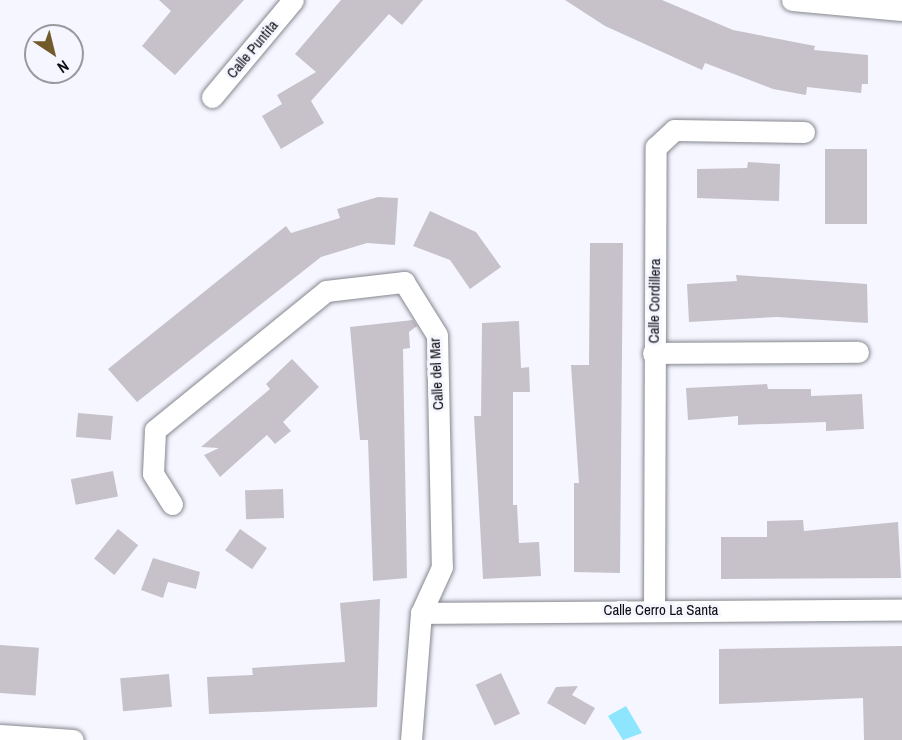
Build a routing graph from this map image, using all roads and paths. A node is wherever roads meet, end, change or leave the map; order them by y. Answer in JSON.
{"nodes":[{"id":1,"x":293,"y":0,"type":"edge"},
{"id":2,"x":792,"y":0,"type":"edge"},
{"id":3,"x":902,"y":10,"type":"edge"},
{"id":4,"x":212,"y":97,"type":"dead end"},
{"id":5,"x":804,"y":132,"type":"dead end"},
{"id":6,"x":858,"y":352,"type":"dead end"},
{"id":7,"x":653,"y":353,"type":"junction"},
{"id":8,"x":172,"y":504,"type":"dead end"},
{"id":9,"x":654,"y":610,"type":"junction"},
{"id":10,"x":902,"y":610,"type":"edge"},
{"id":11,"x":421,"y":613,"type":"junction"},
{"id":12,"x":0,"y":735,"type":"edge"},
{"id":13,"x":73,"y":740,"type":"edge"},
{"id":14,"x":411,"y":740,"type":"edge"}],
"edges":[{"from":1,"to":4,"type":"street","name":"Calle Puntita"},
{"from":2,"to":3,"type":"street"},
{"from":5,"to":7,"type":"street","name":"Calle Cordillera"},
{"from":6,"to":7,"type":"street"},
{"from":7,"to":9,"type":"street","name":"Calle Cordillera"},
{"from":8,"to":11,"type":"street","name":"Calle del Mar"},
{"from":9,"to":10,"type":"street","name":"Calle Cerro La Santa"},
{"from":9,"to":11,"type":"street","name":"Calle Cerro La Santa"},
{"from":11,"to":14,"type":"street","name":"Calle del Mar"},
{"from":12,"to":13,"type":"street"}]}
